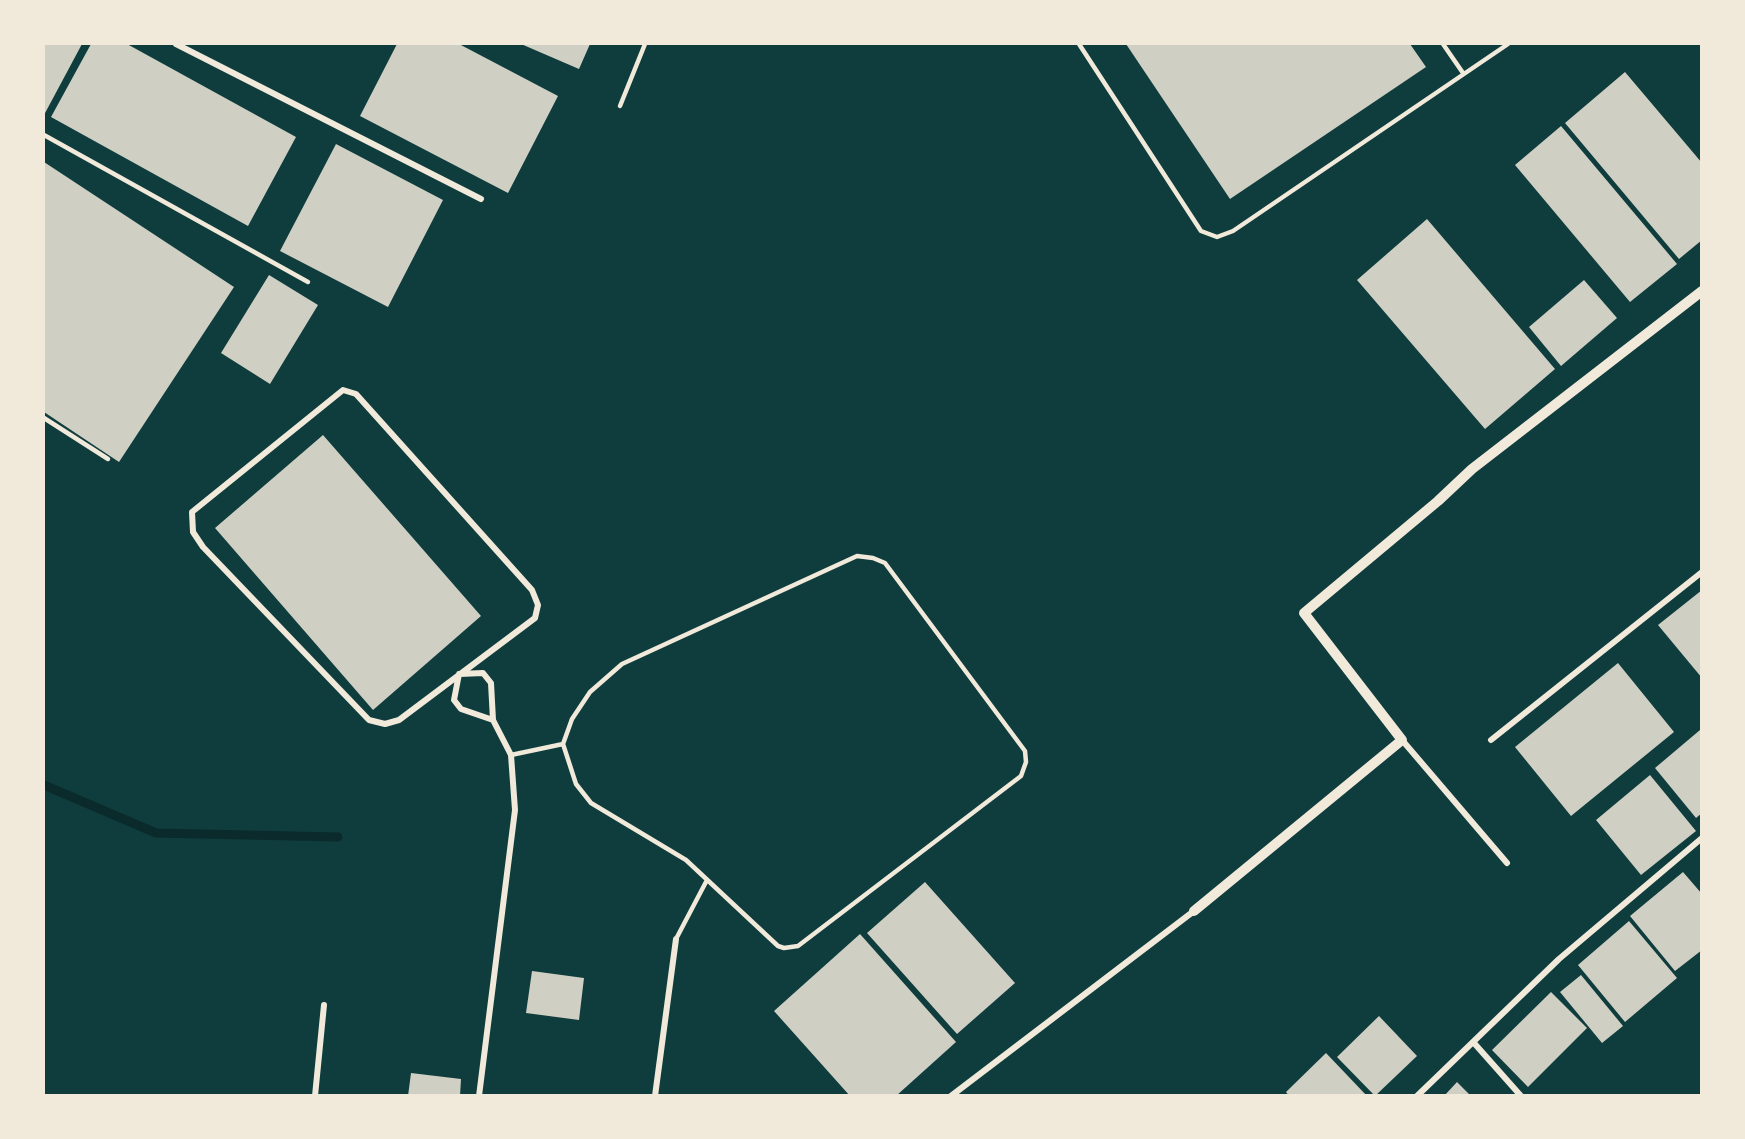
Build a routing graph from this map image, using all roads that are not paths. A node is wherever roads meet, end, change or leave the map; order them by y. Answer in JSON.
{"nodes":[{"id":1,"x":176,"y":44,"type":"edge"},
{"id":2,"x":645,"y":44,"type":"edge"},
{"id":3,"x":1079,"y":44,"type":"edge"},
{"id":4,"x":1443,"y":44,"type":"edge"},
{"id":5,"x":1508,"y":44,"type":"edge"},
{"id":6,"x":1463,"y":73,"type":"junction"},
{"id":7,"x":620,"y":106,"type":"dead end"},
{"id":8,"x":44,"y":135,"type":"edge"},
{"id":9,"x":481,"y":199,"type":"dead end"},
{"id":10,"x":308,"y":282,"type":"dead end"},
{"id":11,"x":1701,"y":291,"type":"edge"},
{"id":12,"x":44,"y":418,"type":"edge"},
{"id":13,"x":108,"y":459,"type":"dead end"},
{"id":14,"x":1701,"y":572,"type":"edge"},
{"id":15,"x":459,"y":674,"type":"junction"},
{"id":16,"x":493,"y":720,"type":"junction"},
{"id":17,"x":1402,"y":740,"type":"junction"},
{"id":18,"x":1491,"y":740,"type":"dead end"},
{"id":19,"x":563,"y":744,"type":"junction"},
{"id":20,"x":511,"y":756,"type":"junction"},
{"id":21,"x":1701,"y":838,"type":"edge"},
{"id":22,"x":1506,"y":863,"type":"dead end"},
{"id":23,"x":707,"y":880,"type":"junction"},
{"id":24,"x":1194,"y":910,"type":"joint"},
{"id":25,"x":676,"y":939,"type":"joint"},
{"id":26,"x":324,"y":1005,"type":"dead end"},
{"id":27,"x":1474,"y":1043,"type":"junction"},
{"id":28,"x":315,"y":1095,"type":"edge"},
{"id":29,"x":479,"y":1095,"type":"edge"},
{"id":30,"x":655,"y":1095,"type":"edge"},
{"id":31,"x":951,"y":1095,"type":"edge"},
{"id":32,"x":1417,"y":1095,"type":"edge"},
{"id":33,"x":1521,"y":1095,"type":"edge"}],
"edges":[{"from":1,"to":9,"type":"street"},
{"from":2,"to":7,"type":"lane"},
{"from":3,"to":6,"type":"lane"},
{"from":4,"to":6,"type":"lane"},
{"from":5,"to":6,"type":"lane"},
{"from":8,"to":10,"type":"lane"},
{"from":11,"to":17,"type":"street"},
{"from":12,"to":13,"type":"lane"},
{"from":14,"to":18,"type":"street"},
{"from":15,"to":15,"type":"street"},
{"from":15,"to":16,"type":"street"},
{"from":15,"to":16,"type":"street"},
{"from":16,"to":20,"type":"street"},
{"from":17,"to":22,"type":"street"},
{"from":17,"to":24,"type":"street"},
{"from":19,"to":20,"type":"lane"},
{"from":19,"to":23,"type":"lane"},
{"from":19,"to":23,"type":"lane"},
{"from":20,"to":29,"type":"street"},
{"from":21,"to":27,"type":"street"},
{"from":23,"to":25,"type":"lane"},
{"from":24,"to":31,"type":"street"},
{"from":25,"to":30,"type":"street"},
{"from":26,"to":28,"type":"street"},
{"from":27,"to":32,"type":"street"},
{"from":27,"to":33,"type":"street"}]}
